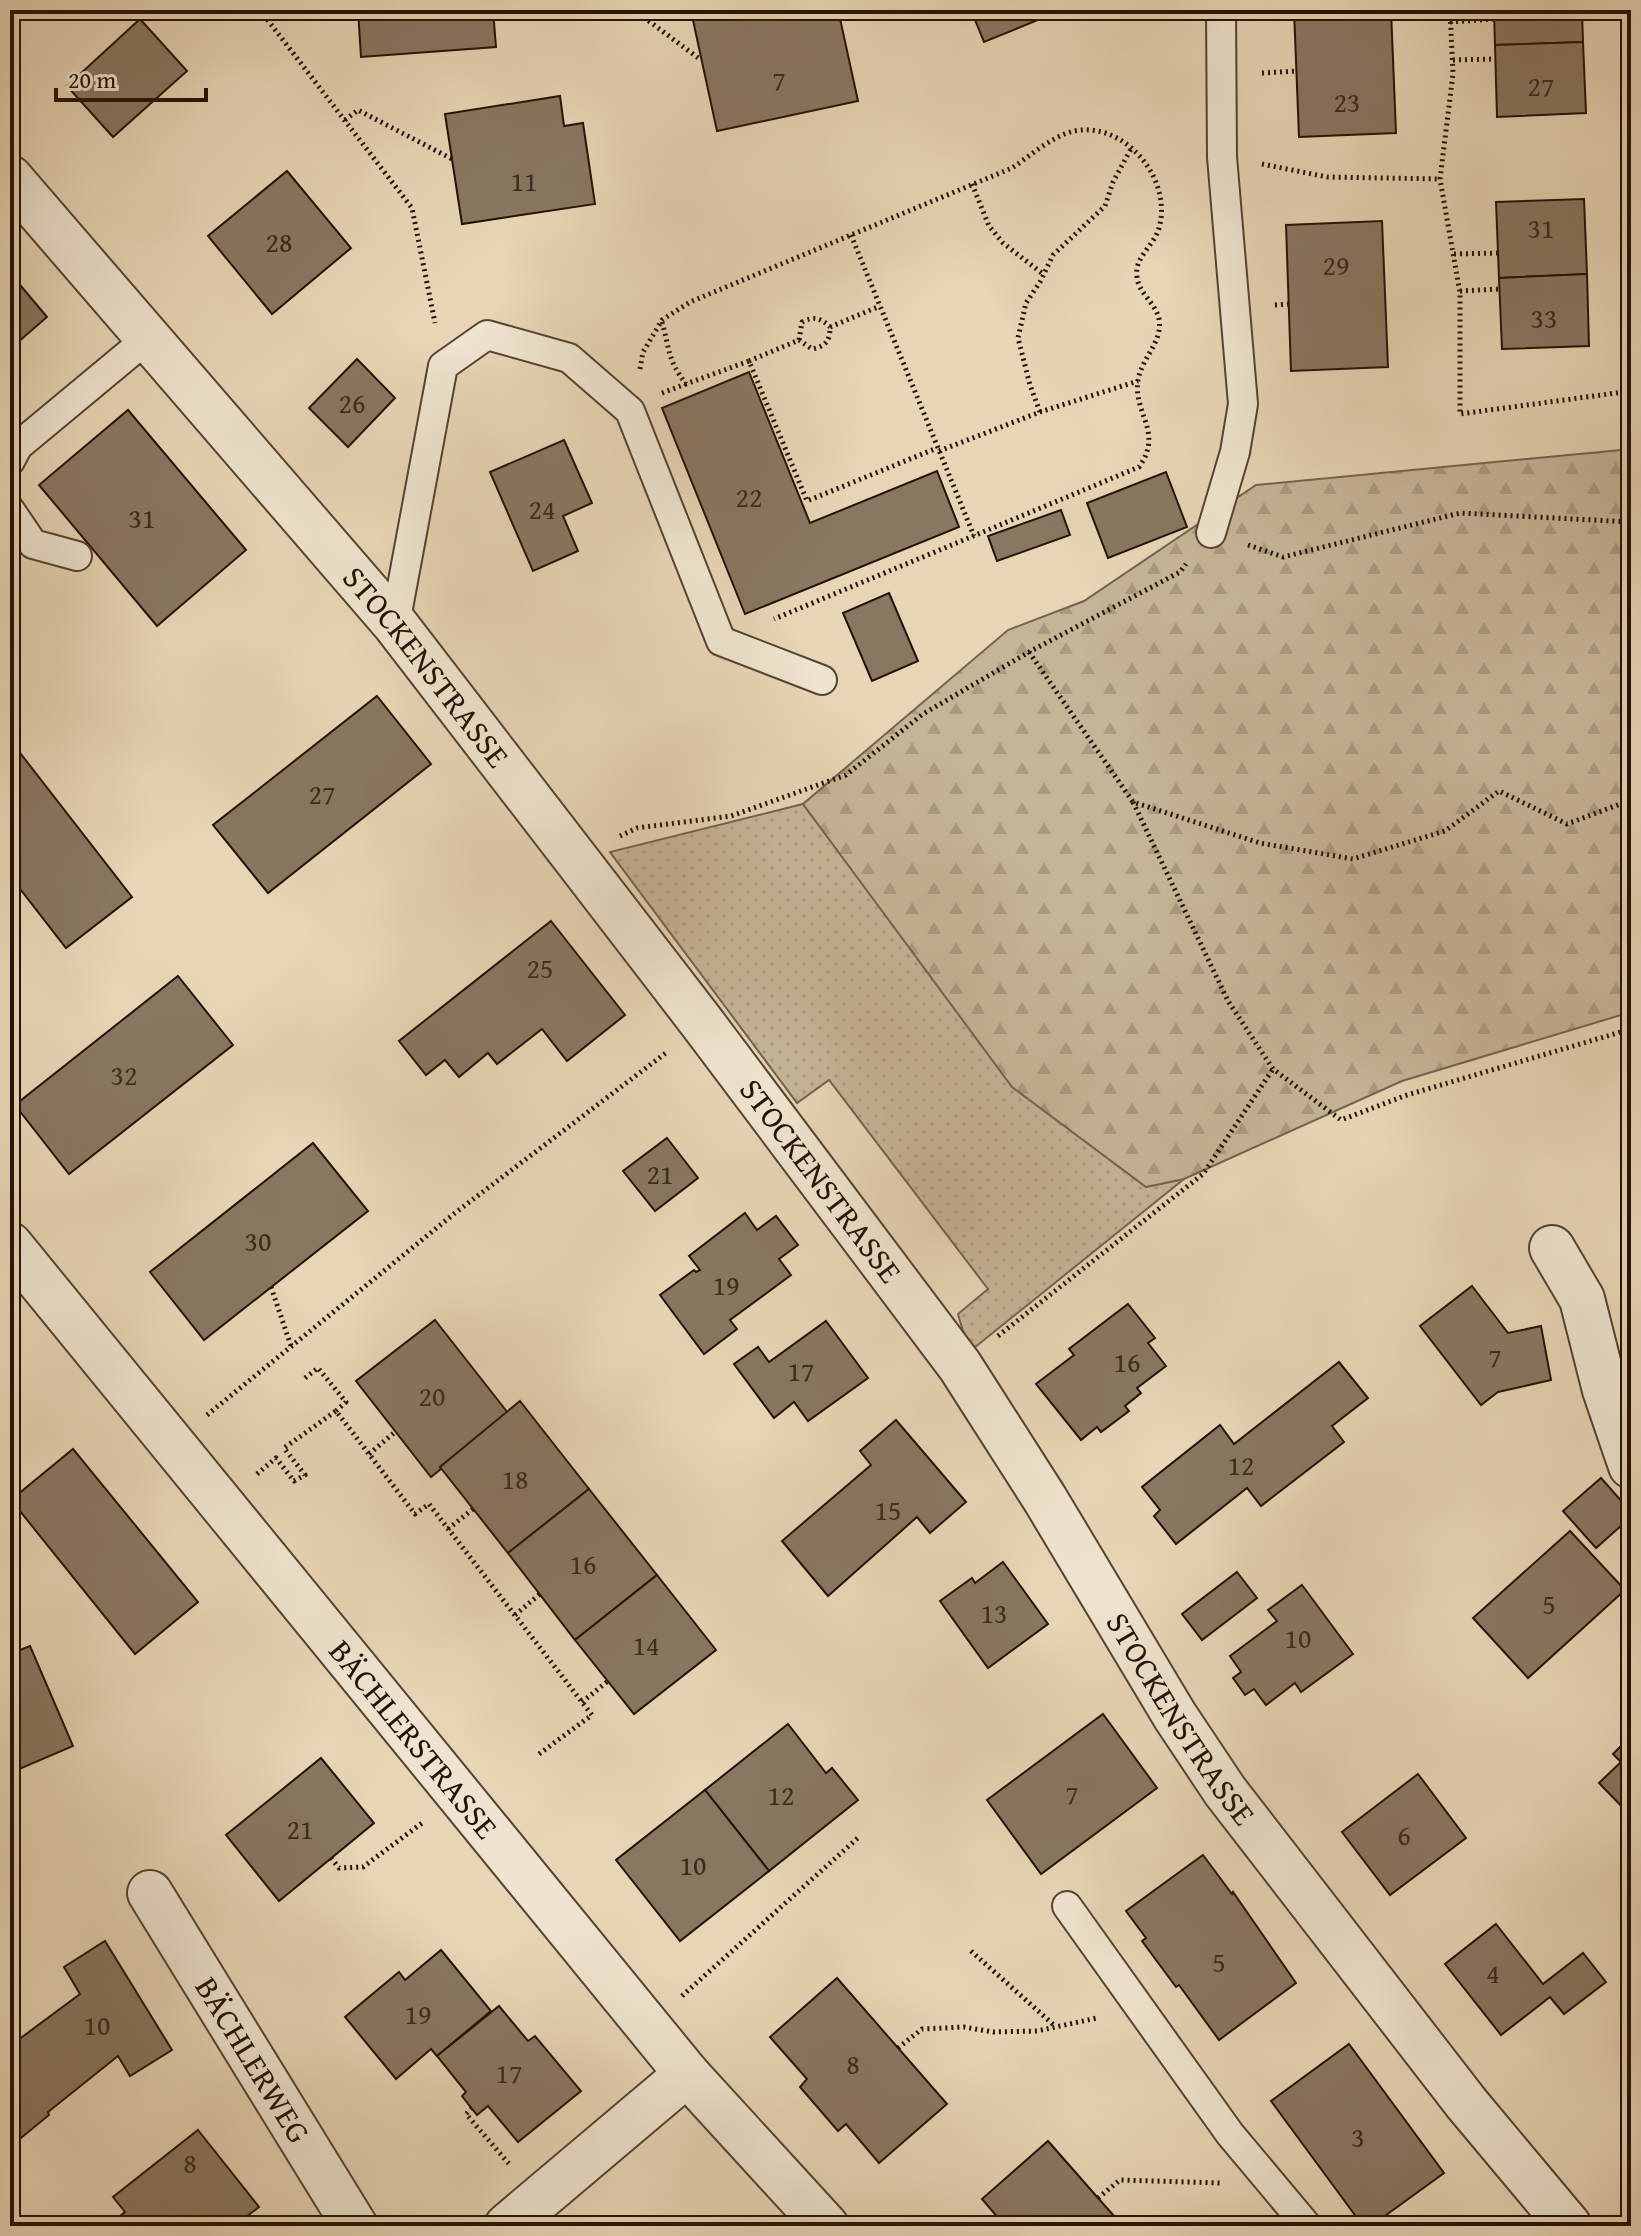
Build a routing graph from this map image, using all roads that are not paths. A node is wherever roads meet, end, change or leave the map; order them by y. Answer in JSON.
{"nodes":[{"id":1,"x":1221,"y":10,"type":"edge"},
{"id":2,"x":10,"y":178,"type":"edge"},
{"id":3,"x":148,"y":338,"type":"junction"},
{"id":4,"x":10,"y":461,"type":"edge"},
{"id":5,"x":10,"y":510,"type":"edge"},
{"id":6,"x":1211,"y":533,"type":"road end"},
{"id":7,"x":77,"y":556,"type":"dead end"},
{"id":8,"x":395,"y":624,"type":"junction"},
{"id":9,"x":822,"y":680,"type":"dead end"},
{"id":10,"x":10,"y":1245,"type":"edge"},
{"id":11,"x":1552,"y":1248,"type":"dead end"},
{"id":12,"x":1631,"y":1466,"type":"edge"},
{"id":13,"x":150,"y":1893,"type":"dead end"},
{"id":14,"x":1067,"y":1906,"type":"dead end"},
{"id":15,"x":687,"y":2074,"type":"junction"},
{"id":16,"x":355,"y":2226,"type":"edge"},
{"id":17,"x":507,"y":2226,"type":"edge"},
{"id":18,"x":826,"y":2226,"type":"edge"},
{"id":19,"x":1307,"y":2226,"type":"edge"},
{"id":20,"x":1569,"y":2226,"type":"edge"}],
"edges":[{"from":1,"to":6,"type":"lane"},
{"from":2,"to":3,"type":"street","name":"STOCKENSTRASSE"},
{"from":3,"to":4,"type":"lane"},
{"from":3,"to":8,"type":"street","name":"STOCKENSTRASSE"},
{"from":5,"to":7,"type":"lane"},
{"from":8,"to":9,"type":"lane"},
{"from":8,"to":20,"type":"street","name":"STOCKENSTRASSE"},
{"from":10,"to":15,"type":"street","name":"BÄCHLERSTRASSE"},
{"from":11,"to":12,"type":"street"},
{"from":13,"to":16,"type":"street","name":"BÄCHLERWEG"},
{"from":14,"to":19,"type":"lane"},
{"from":15,"to":17,"type":"street"},
{"from":15,"to":18,"type":"street","name":"BÄCHLERSTRASSE"}]}
